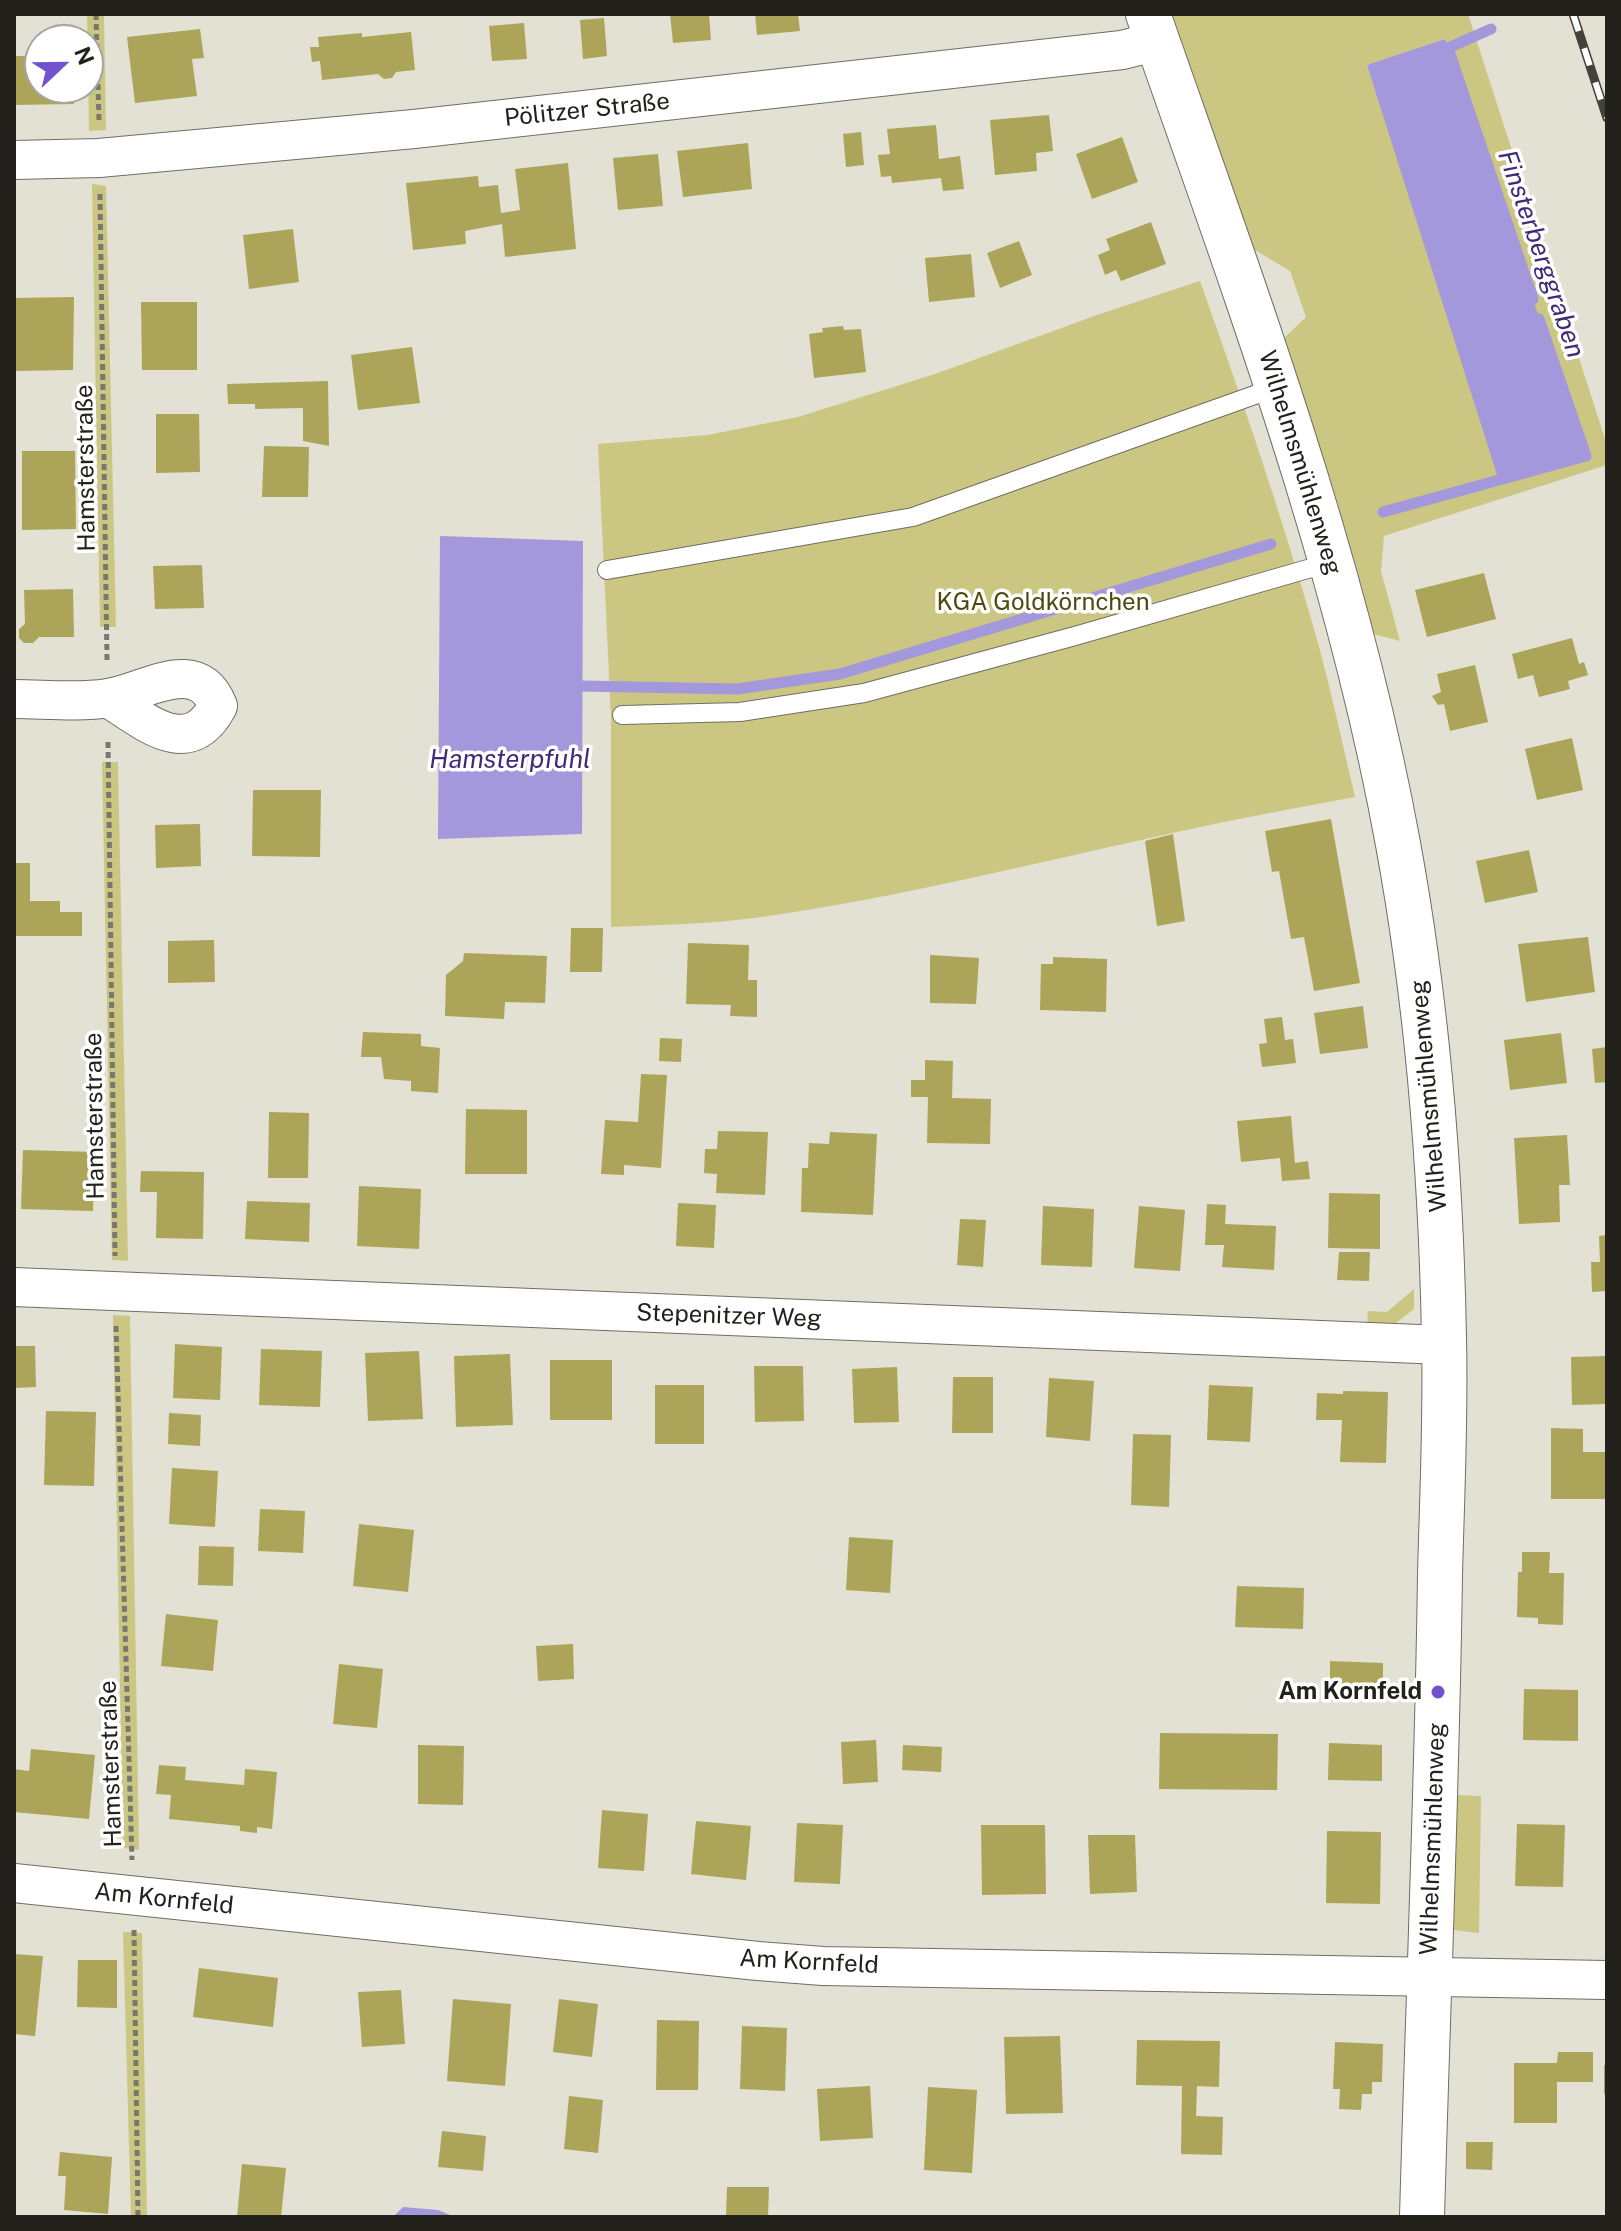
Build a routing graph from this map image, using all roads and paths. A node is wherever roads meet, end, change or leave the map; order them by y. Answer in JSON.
{"nodes":[{"id":1,"x":96,"y":14,"type":"edge"},
{"id":2,"x":1153,"y":28,"type":"edge"},
{"id":3,"x":99,"y":158,"type":"junction"},
{"id":4,"x":14,"y":160,"type":"edge"},
{"id":5,"x":1277,"y":387,"type":"junction"},
{"id":6,"x":1332,"y":562,"type":"junction"},
{"id":7,"x":607,"y":570,"type":"dead end"},
{"id":8,"x":108,"y":698,"type":"junction"},
{"id":9,"x":14,"y":699,"type":"edge"},
{"id":10,"x":622,"y":715,"type":"dead end"},
{"id":11,"x":14,"y":1287,"type":"edge"},
{"id":12,"x":115,"y":1291,"type":"junction"},
{"id":13,"x":1444,"y":1345,"type":"junction"},
{"id":14,"x":14,"y":1883,"type":"edge"},
{"id":15,"x":133,"y":1895,"type":"junction"},
{"id":16,"x":1429,"y":1977,"type":"junction"},
{"id":17,"x":1607,"y":1980,"type":"edge"},
{"id":18,"x":138,"y":2217,"type":"edge"},
{"id":19,"x":1422,"y":2217,"type":"edge"}],
"edges":[{"from":1,"to":3,"type":"path","name":"Hamsterstraße"},
{"from":2,"to":3,"type":"street","name":"Pölitzer Straße"},
{"from":2,"to":5,"type":"street","name":"Wilhelmsmühlenweg"},
{"from":3,"to":4,"type":"street","name":"Pölitzer Straße"},
{"from":3,"to":8,"type":"path","name":"Hamsterstraße"},
{"from":5,"to":6,"type":"street","name":"Wilhelmsmühlenweg"},
{"from":5,"to":7,"type":"lane"},
{"from":6,"to":10,"type":"lane"},
{"from":6,"to":13,"type":"street","name":"Wilhelmsmühlenweg"},
{"from":8,"to":9,"type":"street"},
{"from":8,"to":12,"type":"path","name":"Hamsterstraße"},
{"from":11,"to":12,"type":"street","name":"Stepenitzer Weg"},
{"from":12,"to":13,"type":"street","name":"Stepenitzer Weg"},
{"from":12,"to":15,"type":"path","name":"Hamsterstraße"},
{"from":13,"to":16,"type":"street","name":"Wilhelmsmühlenweg"},
{"from":14,"to":15,"type":"street","name":"Am Kornfeld"},
{"from":15,"to":16,"type":"street","name":"Am Kornfeld"},
{"from":15,"to":18,"type":"path","name":"Hamsterstraße"},
{"from":16,"to":17,"type":"street","name":"Am Kornfeld"},
{"from":16,"to":19,"type":"street","name":"Wilhelmsmühlenweg"}]}
